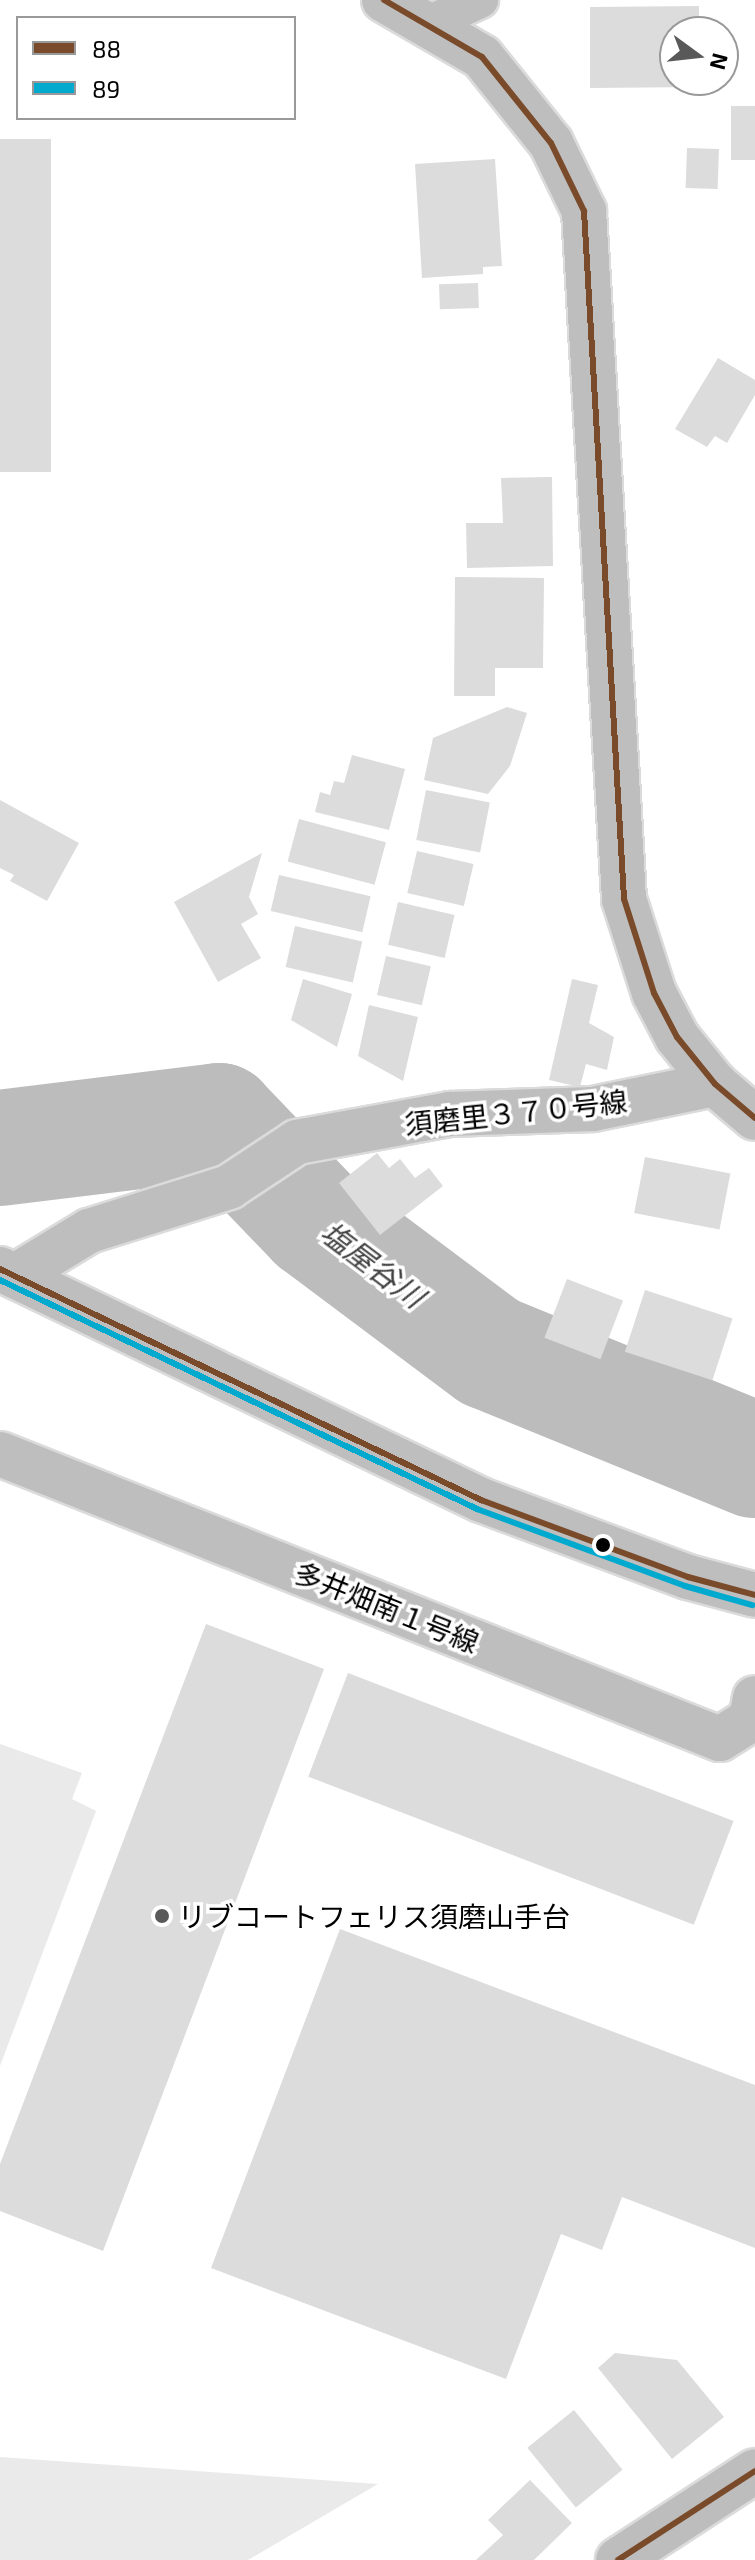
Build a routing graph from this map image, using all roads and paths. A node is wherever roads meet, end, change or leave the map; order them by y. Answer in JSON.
{"nodes":[{"id":1,"x":384,"y":0,"type":"edge"},
{"id":2,"x":480,"y":0,"type":"edge"},
{"id":3,"x":424,"y":26,"type":"junction"},
{"id":4,"x":715,"y":1084,"type":"junction"},
{"id":5,"x":755,"y":1118,"type":"edge"},
{"id":6,"x":7,"y":1273,"type":"edge"},
{"id":7,"x":0,"y":1454,"type":"edge"},
{"id":8,"x":755,"y":1595,"type":"edge"},
{"id":9,"x":755,"y":1698,"type":"edge"},
{"id":10,"x":755,"y":2471,"type":"edge"},
{"id":11,"x":618,"y":2560,"type":"edge"}],
"edges":[{"from":1,"to":3,"type":"street"},
{"from":2,"to":3,"type":"lane"},
{"from":3,"to":4,"type":"street"},
{"from":4,"to":5,"type":"street"},
{"from":4,"to":6,"type":"street","name":"須磨里３７０号線"},
{"from":6,"to":8,"type":"street"},
{"from":7,"to":9,"type":"street","name":"多井畑南１号線"},
{"from":10,"to":11,"type":"main road"}]}
